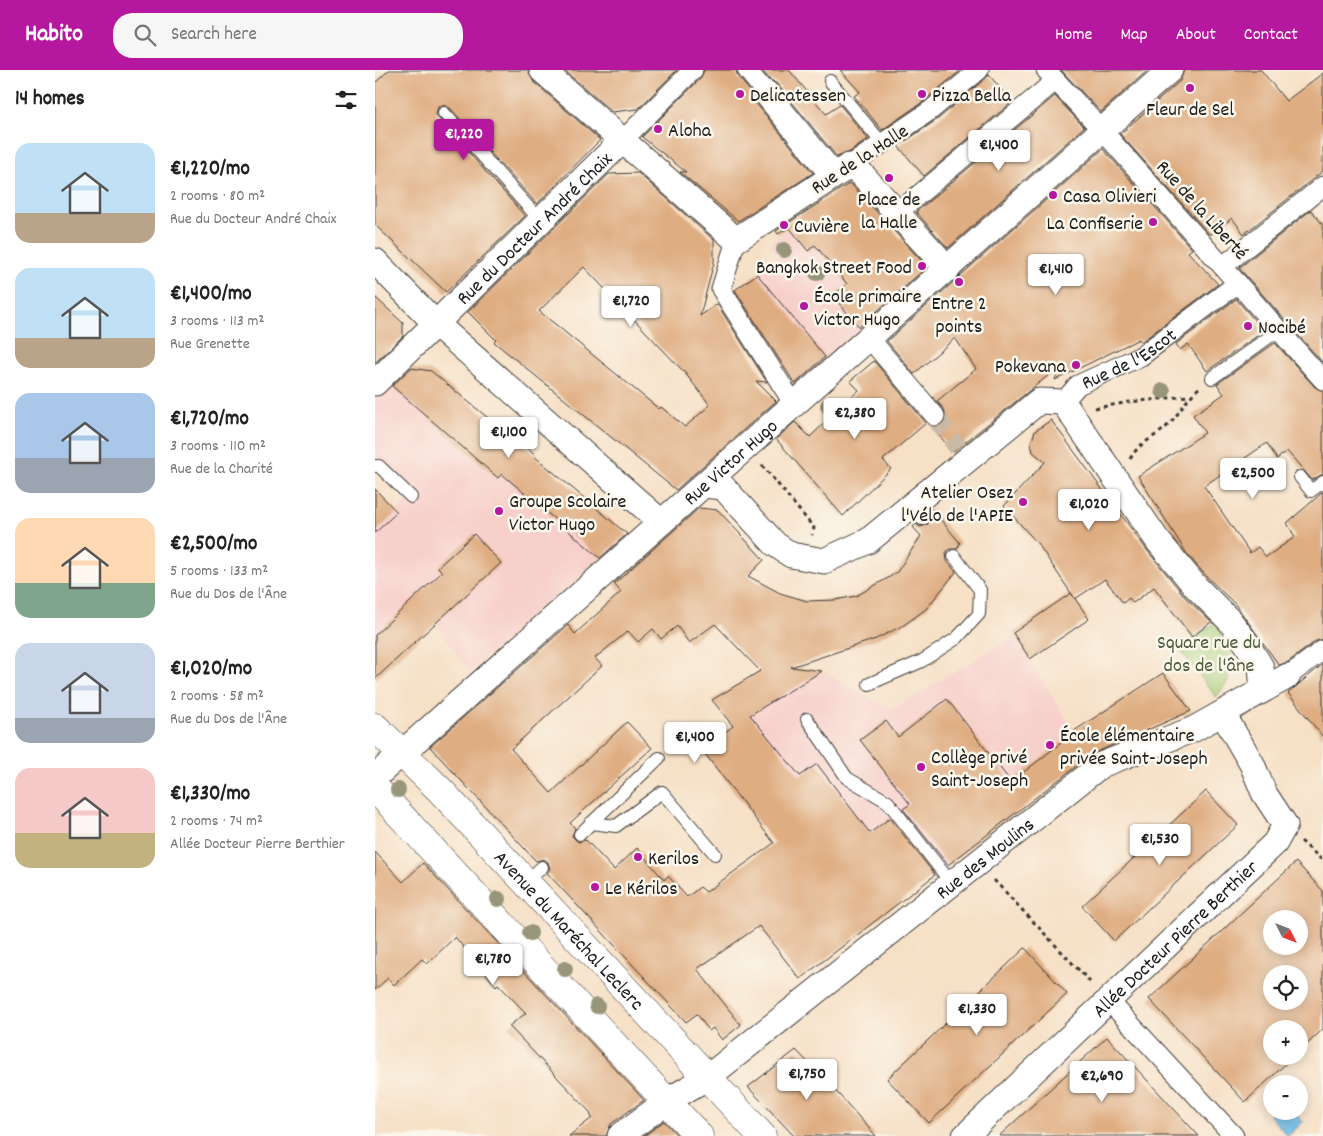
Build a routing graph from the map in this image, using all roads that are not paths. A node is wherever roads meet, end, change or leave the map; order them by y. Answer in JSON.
{"nodes":[{"id":1,"x":542,"y":70,"type":"edge"},
{"id":2,"x":693,"y":70,"type":"edge"},
{"id":3,"x":747,"y":70,"type":"edge"},
{"id":4,"x":979,"y":70,"type":"edge"},
{"id":5,"x":1170,"y":70,"type":"edge"},
{"id":6,"x":1051,"y":75,"type":"edge"},
{"id":7,"x":831,"y":81,"type":"dead end"},
{"id":8,"x":766,"y":93,"type":"joint"},
{"id":9,"x":444,"y":113,"type":"dead end"},
{"id":10,"x":1101,"y":129,"type":"junction"},
{"id":11,"x":622,"y":141,"type":"junction"},
{"id":12,"x":882,"y":144,"type":"junction"},
{"id":13,"x":841,"y":171,"type":"junction"},
{"id":14,"x":1323,"y":186,"type":"edge"},
{"id":15,"x":897,"y":213,"type":"junction"},
{"id":16,"x":540,"y":220,"type":"junction"},
{"id":17,"x":736,"y":240,"type":"junction"},
{"id":18,"x":375,"y":261,"type":"edge"},
{"id":19,"x":1223,"y":266,"type":"junction"},
{"id":20,"x":948,"y":269,"type":"junction"},
{"id":21,"x":1238,"y":283,"type":"junction"},
{"id":22,"x":435,"y":323,"type":"junction"},
{"id":23,"x":1279,"y":330,"type":"junction"},
{"id":24,"x":870,"y":339,"type":"junction"},
{"id":25,"x":1212,"y":378,"type":"road end"},
{"id":26,"x":1323,"y":380,"type":"edge"},
{"id":27,"x":375,"y":384,"type":"edge"},
{"id":28,"x":795,"y":406,"type":"junction"},
{"id":29,"x":1067,"y":408,"type":"junction"},
{"id":30,"x":935,"y":416,"type":"tunnel mouth"},
{"id":31,"x":375,"y":466,"type":"edge"},
{"id":32,"x":1299,"y":477,"type":"dead end"},
{"id":33,"x":1323,"y":482,"type":"edge"},
{"id":34,"x":704,"y":485,"type":"junction"},
{"id":35,"x":411,"y":498,"type":"dead end"},
{"id":36,"x":661,"y":522,"type":"junction"},
{"id":37,"x":954,"y":556,"type":"dead end"},
{"id":38,"x":1323,"y":650,"type":"edge"},
{"id":39,"x":1288,"y":676,"type":"joint"},
{"id":40,"x":869,"y":684,"type":"dead end"},
{"id":41,"x":1263,"y":690,"type":"junction"},
{"id":42,"x":1223,"y":714,"type":"junction"},
{"id":43,"x":807,"y":719,"type":"dead end"},
{"id":44,"x":377,"y":724,"type":"edge"},
{"id":45,"x":403,"y":753,"type":"junction"},
{"id":46,"x":659,"y":758,"type":"dead end"},
{"id":47,"x":375,"y":777,"type":"edge"},
{"id":48,"x":375,"y":788,"type":"edge"},
{"id":49,"x":591,"y":823,"type":"junction"},
{"id":50,"x":580,"y":834,"type":"dead end"},
{"id":51,"x":715,"y":854,"type":"dead end"},
{"id":52,"x":952,"y":884,"type":"junction"},
{"id":53,"x":1109,"y":1001,"type":"junction"},
{"id":54,"x":708,"y":1077,"type":"junction"},
{"id":55,"x":667,"y":1101,"type":"junction"},
{"id":56,"x":620,"y":1136,"type":"edge"},
{"id":57,"x":699,"y":1136,"type":"edge"},
{"id":58,"x":762,"y":1136,"type":"edge"},
{"id":59,"x":965,"y":1136,"type":"edge"},
{"id":60,"x":1234,"y":1136,"type":"edge"}],
"edges":[{"from":1,"to":11,"type":"street"},
{"from":2,"to":11,"type":"street","name":"Rue du Docteur André Chaix"},
{"from":3,"to":8,"type":"street"},
{"from":4,"to":12,"type":"street","name":"Rue de la Halle"},
{"from":5,"to":10,"type":"street","name":"Rue Victor Hugo"},
{"from":6,"to":10,"type":"street","name":"Rue de la Liberté"},
{"from":6,"to":15,"type":"street"},
{"from":7,"to":12,"type":"lane"},
{"from":8,"to":13,"type":"street"},
{"from":9,"to":16,"type":"lane"},
{"from":10,"to":19,"type":"street","name":"Rue de la Liberté"},
{"from":10,"to":20,"type":"street","name":"Rue Victor Hugo"},
{"from":11,"to":16,"type":"street","name":"Rue du Docteur André Chaix"},
{"from":11,"to":17,"type":"street"},
{"from":12,"to":13,"type":"street","name":"Rue de la Halle"},
{"from":13,"to":15,"type":"street"},
{"from":13,"to":17,"type":"street","name":"Rue de la Halle"},
{"from":14,"to":19,"type":"street"},
{"from":15,"to":20,"type":"street"},
{"from":16,"to":22,"type":"street","name":"Rue du Docteur André Chaix"},
{"from":17,"to":28,"type":"street"},
{"from":18,"to":22,"type":"street"},
{"from":19,"to":21,"type":"street","name":"Rue de la Liberté"},
{"from":20,"to":24,"type":"street","name":"Rue Victor Hugo"},
{"from":21,"to":23,"type":"street","name":"Rue de la Liberté"},
{"from":21,"to":29,"type":"street","name":"Rue de l'Escot"},
{"from":22,"to":27,"type":"street","name":"Rue du Docteur André Chaix"},
{"from":22,"to":36,"type":"street"},
{"from":23,"to":25,"type":"lane"},
{"from":23,"to":26,"type":"street","name":"Rue de la Liberté"},
{"from":24,"to":28,"type":"street","name":"Rue Victor Hugo"},
{"from":24,"to":30,"type":"street"},
{"from":28,"to":34,"type":"street","name":"Rue Victor Hugo"},
{"from":29,"to":34,"type":"street","name":"Rue de l'Escot"},
{"from":29,"to":41,"type":"street"},
{"from":31,"to":35,"type":"lane"},
{"from":32,"to":33,"type":"lane"},
{"from":34,"to":36,"type":"street","name":"Rue Victor Hugo"},
{"from":36,"to":45,"type":"street","name":"Rue Victor Hugo"},
{"from":37,"to":40,"type":"lane"},
{"from":38,"to":39,"type":"street","name":"Rue des Moulins"},
{"from":39,"to":41,"type":"street","name":"Rue des Moulins"},
{"from":41,"to":42,"type":"street","name":"Rue des Moulins"},
{"from":42,"to":52,"type":"street","name":"Rue des Moulins"},
{"from":42,"to":53,"type":"street","name":"Allée Docteur Pierre Berthier"},
{"from":43,"to":52,"type":"lane"},
{"from":44,"to":45,"type":"street","name":"Avenue du Maréchal Leclerc"},
{"from":45,"to":47,"type":"street","name":"Rue Victor Hugo"},
{"from":45,"to":54,"type":"street","name":"Avenue du Maréchal Leclerc"},
{"from":46,"to":49,"type":"lane"},
{"from":48,"to":55,"type":"street"},
{"from":49,"to":50,"type":"lane"},
{"from":49,"to":51,"type":"lane"},
{"from":52,"to":54,"type":"street","name":"Rue des Moulins"},
{"from":53,"to":59,"type":"street","name":"Allée Docteur Pierre Berthier"},
{"from":53,"to":60,"type":"street"},
{"from":54,"to":55,"type":"street","name":"Rue des Moulins"},
{"from":54,"to":58,"type":"street","name":"Avenue du Maréchal Leclerc"},
{"from":55,"to":56,"type":"street","name":"Rue des Moulins"},
{"from":55,"to":57,"type":"street"}]}
